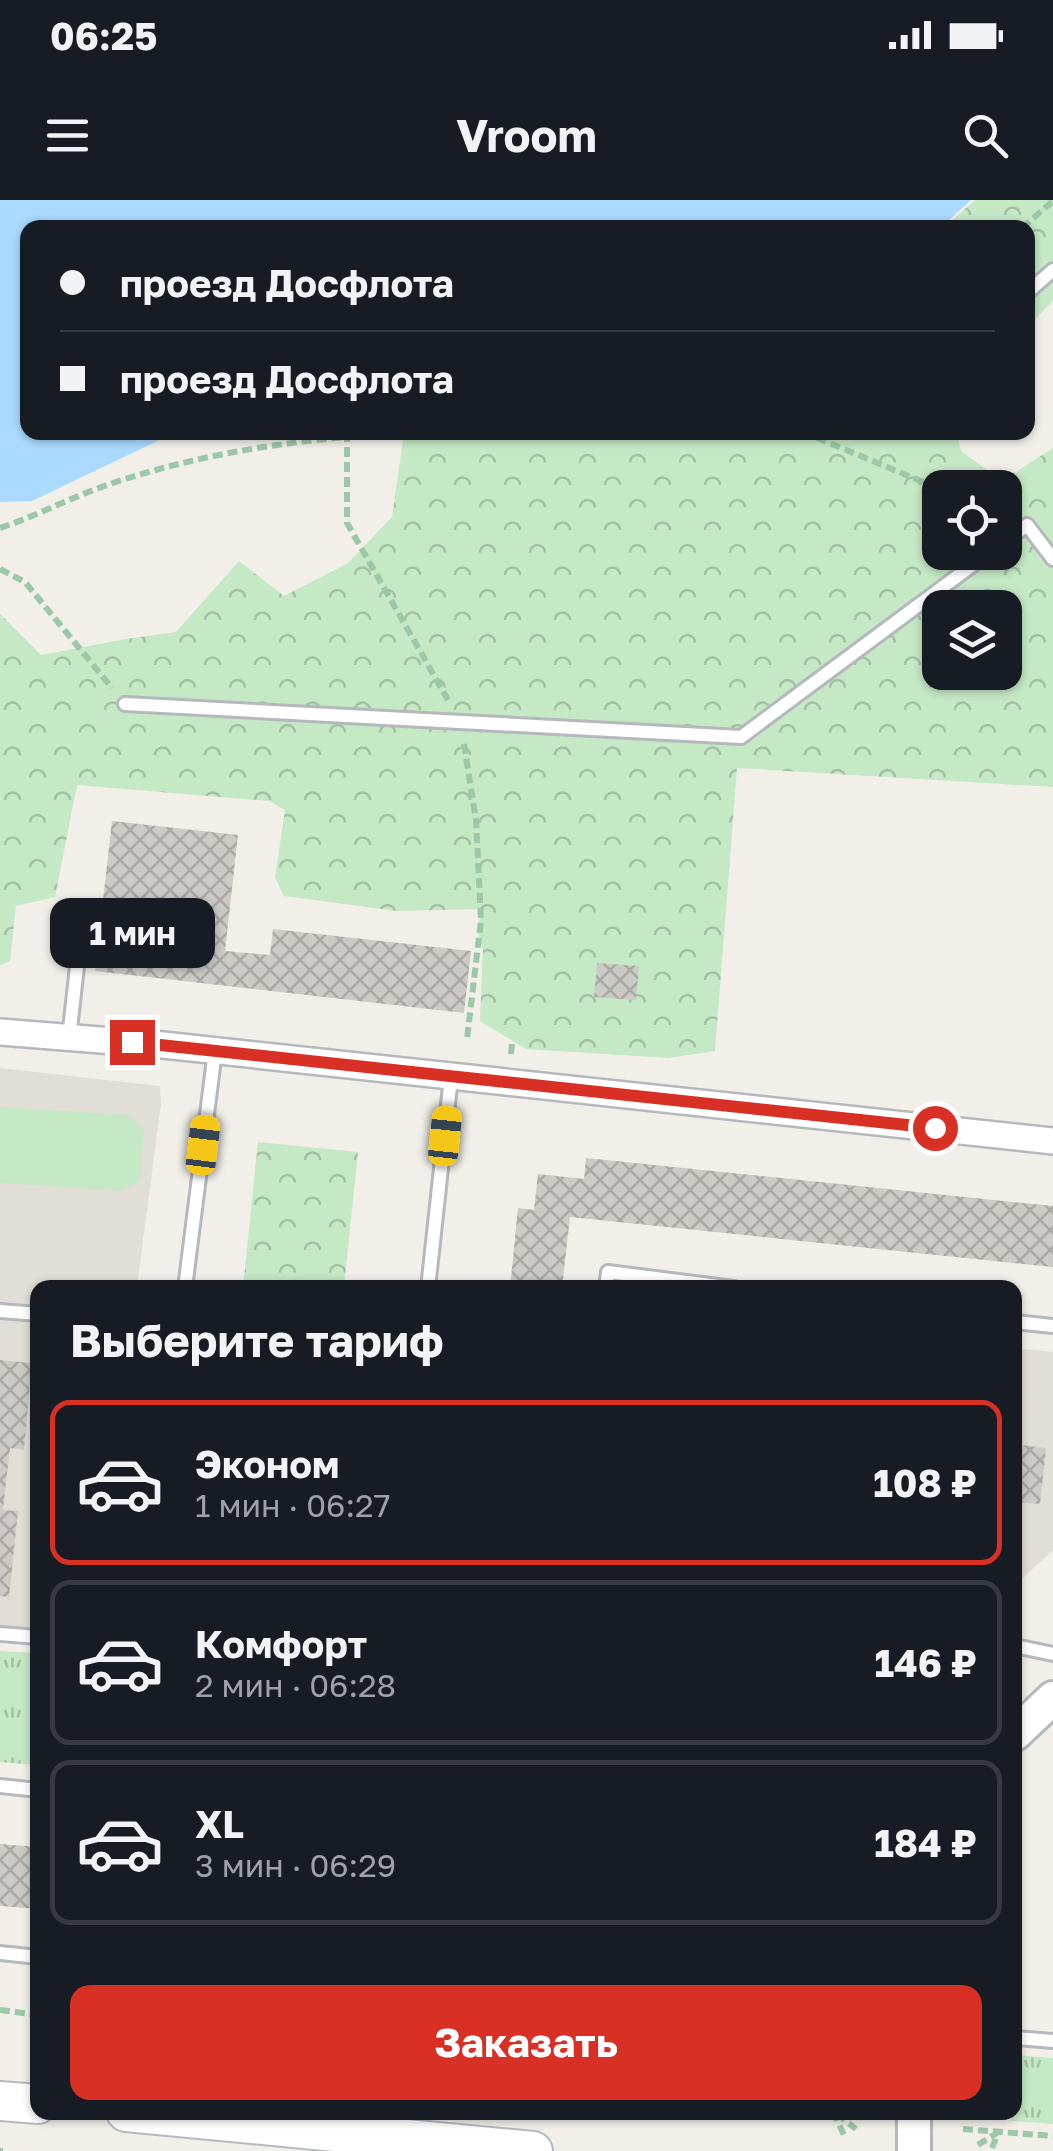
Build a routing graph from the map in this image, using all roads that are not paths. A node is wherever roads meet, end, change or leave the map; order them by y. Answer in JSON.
{"nodes":[{"id":1,"x":1022,"y":529,"type":"edge"},
{"id":2,"x":1053,"y":559,"type":"edge"},
{"id":3,"x":966,"y":570,"type":"edge"},
{"id":4,"x":125,"y":704,"type":"road end"},
{"id":5,"x":100,"y":925,"type":"dead end"},
{"id":6,"x":0,"y":1032,"type":"edge"},
{"id":7,"x":69,"y":1038,"type":"junction"},
{"id":8,"x":214,"y":1051,"type":"junction"},
{"id":9,"x":451,"y":1077,"type":"junction"},
{"id":10,"x":1053,"y":1141,"type":"edge"},
{"id":11,"x":187,"y":1280,"type":"edge"},
{"id":12,"x":429,"y":1280,"type":"edge"},
{"id":13,"x":607,"y":1280,"type":"edge"},
{"id":14,"x":671,"y":1280,"type":"edge"},
{"id":15,"x":0,"y":1311,"type":"edge"},
{"id":16,"x":30,"y":1313,"type":"edge"},
{"id":17,"x":1022,"y":1323,"type":"edge"},
{"id":18,"x":1053,"y":1326,"type":"edge"},
{"id":19,"x":0,"y":1634,"type":"edge"},
{"id":20,"x":30,"y":1636,"type":"edge"},
{"id":21,"x":1022,"y":1647,"type":"edge"},
{"id":22,"x":1053,"y":1654,"type":"edge"},
{"id":23,"x":1053,"y":1698,"type":"edge"},
{"id":24,"x":1022,"y":1727,"type":"edge"},
{"id":25,"x":0,"y":1786,"type":"edge"},
{"id":26,"x":30,"y":1789,"type":"edge"},
{"id":27,"x":0,"y":1953,"type":"edge"},
{"id":28,"x":30,"y":1956,"type":"edge"},
{"id":29,"x":1022,"y":2039,"type":"edge"},
{"id":30,"x":1053,"y":2041,"type":"edge"},
{"id":31,"x":0,"y":2101,"type":"edge"},
{"id":32,"x":30,"y":2103,"type":"edge"},
{"id":33,"x":192,"y":2120,"type":"edge"},
{"id":34,"x":914,"y":2120,"type":"edge"},
{"id":35,"x":392,"y":2144,"type":"edge"},
{"id":36,"x":534,"y":2151,"type":"edge"},
{"id":37,"x":914,"y":2151,"type":"edge"}],
"edges":[{"from":1,"to":2,"type":"lane"},
{"from":3,"to":4,"type":"lane"},
{"from":5,"to":7,"type":"lane"},
{"from":6,"to":7,"type":"street"},
{"from":7,"to":8,"type":"street"},
{"from":8,"to":9,"type":"street"},
{"from":8,"to":11,"type":"lane"},
{"from":9,"to":10,"type":"street"},
{"from":9,"to":12,"type":"lane"},
{"from":13,"to":14,"type":"lane"},
{"from":15,"to":16,"type":"lane"},
{"from":17,"to":18,"type":"lane"},
{"from":19,"to":20,"type":"lane"},
{"from":21,"to":22,"type":"lane"},
{"from":23,"to":24,"type":"street"},
{"from":25,"to":26,"type":"lane"},
{"from":27,"to":28,"type":"lane"},
{"from":29,"to":30,"type":"lane"},
{"from":31,"to":32,"type":"main road"},
{"from":33,"to":35,"type":"main road"},
{"from":34,"to":37,"type":"street"},
{"from":35,"to":36,"type":"main road"}]}
